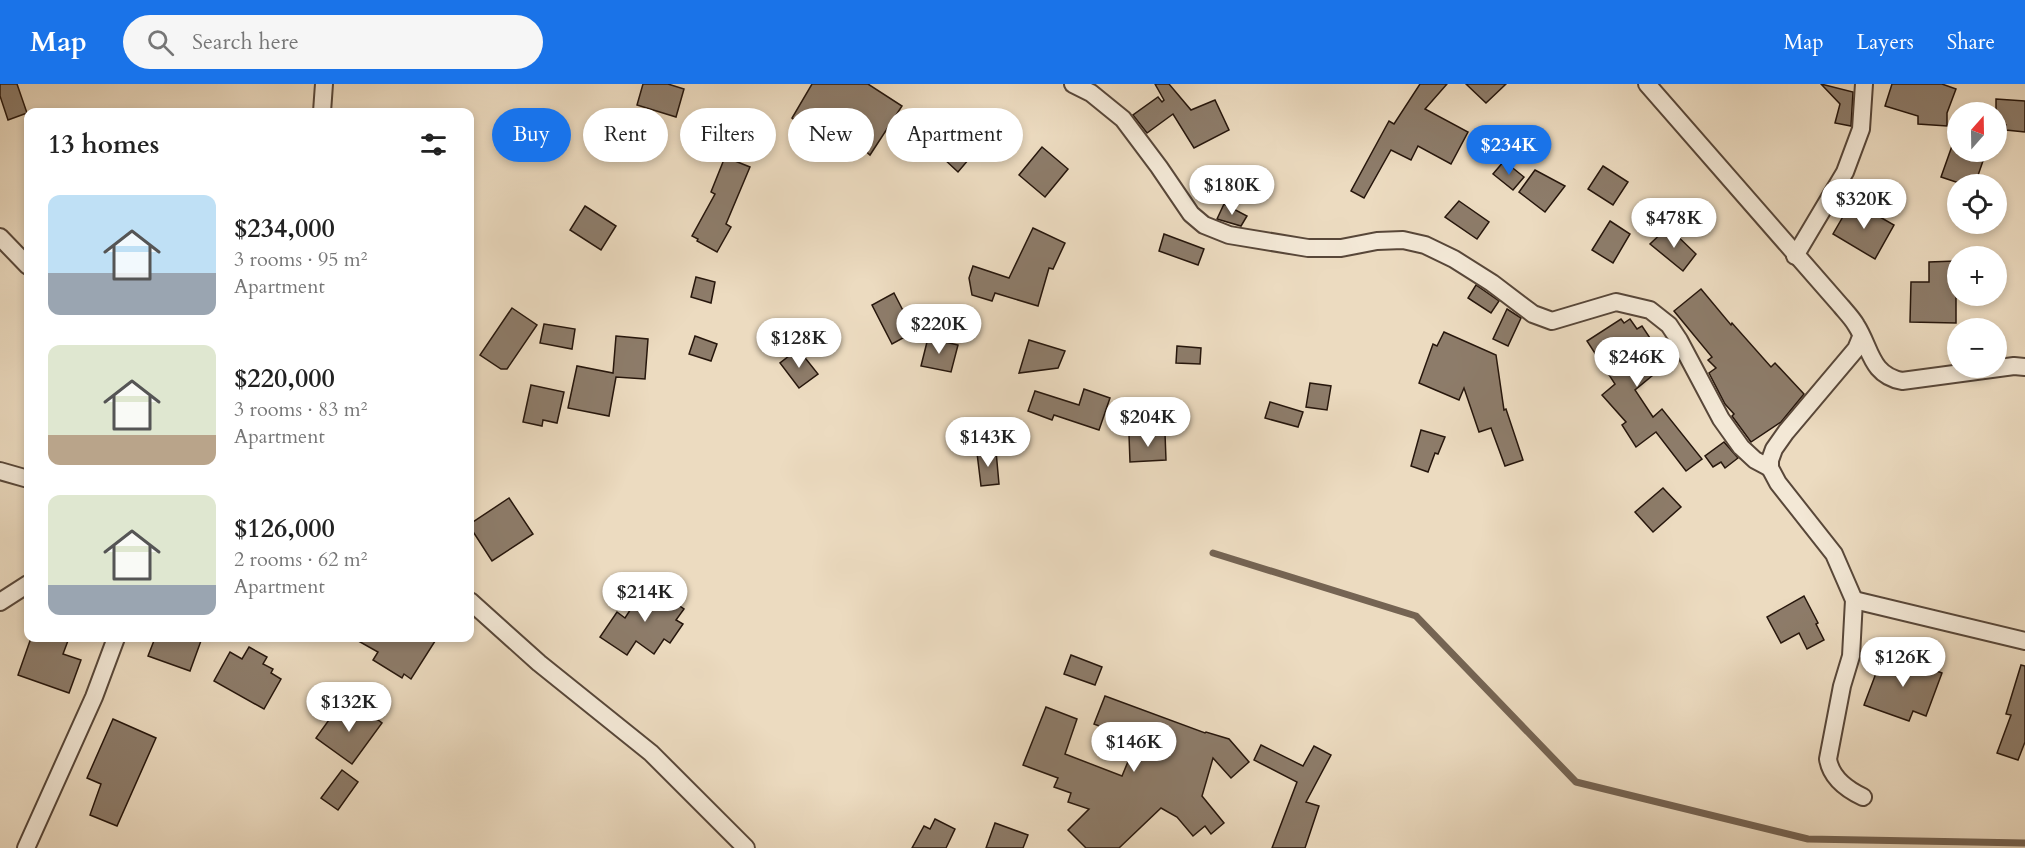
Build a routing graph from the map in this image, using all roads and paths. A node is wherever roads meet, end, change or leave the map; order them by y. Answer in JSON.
{"nodes":[{"id":1,"x":324,"y":84,"type":"edge"},
{"id":2,"x":1073,"y":84,"type":"edge"},
{"id":3,"x":1647,"y":84,"type":"edge"},
{"id":4,"x":1864,"y":84,"type":"edge"},
{"id":5,"x":322,"y":108,"type":"edge"},
{"id":6,"x":0,"y":237,"type":"edge"},
{"id":7,"x":1795,"y":255,"type":"junction"},
{"id":8,"x":24,"y":262,"type":"edge"},
{"id":9,"x":1861,"y":337,"type":"junction"},
{"id":10,"x":2025,"y":367,"type":"edge"},
{"id":11,"x":1770,"y":468,"type":"junction"},
{"id":12,"x":0,"y":471,"type":"edge"},
{"id":13,"x":24,"y":478,"type":"edge"},
{"id":14,"x":24,"y":587,"type":"edge"},
{"id":15,"x":1854,"y":600,"type":"junction"},
{"id":16,"x":0,"y":602,"type":"edge"},
{"id":17,"x":474,"y":605,"type":"edge"},
{"id":18,"x":2025,"y":641,"type":"edge"},
{"id":19,"x":115,"y":642,"type":"edge"},
{"id":20,"x":1863,"y":797,"type":"dead end"},
{"id":21,"x":26,"y":848,"type":"edge"},
{"id":22,"x":746,"y":848,"type":"edge"}],
"edges":[{"from":1,"to":5,"type":"street"},
{"from":2,"to":11,"type":"street"},
{"from":3,"to":7,"type":"street"},
{"from":4,"to":7,"type":"street"},
{"from":6,"to":8,"type":"street"},
{"from":7,"to":9,"type":"street"},
{"from":9,"to":10,"type":"street"},
{"from":9,"to":11,"type":"street"},
{"from":11,"to":15,"type":"street"},
{"from":12,"to":13,"type":"street"},
{"from":14,"to":16,"type":"street"},
{"from":15,"to":18,"type":"street"},
{"from":15,"to":20,"type":"street"},
{"from":17,"to":22,"type":"street"},
{"from":19,"to":21,"type":"street"}]}
